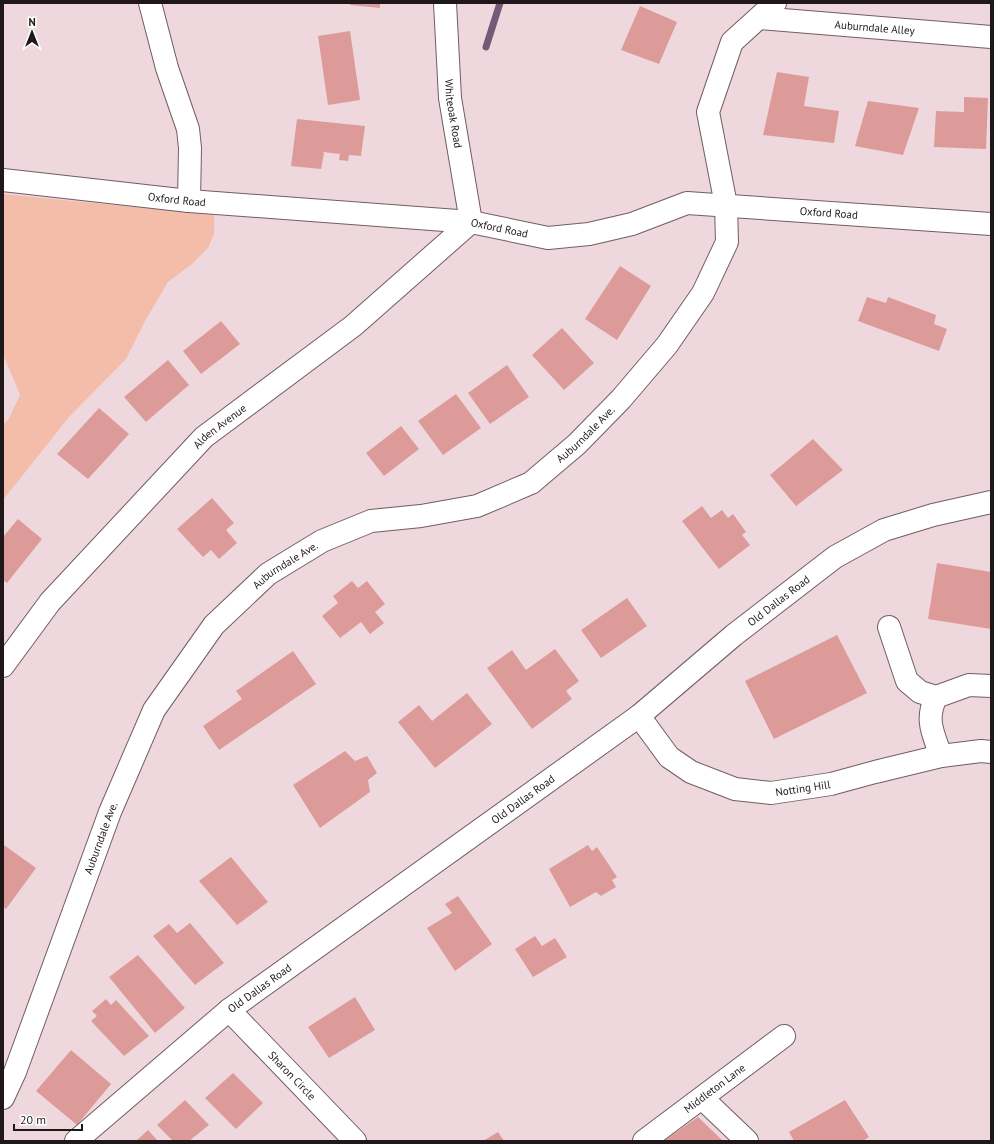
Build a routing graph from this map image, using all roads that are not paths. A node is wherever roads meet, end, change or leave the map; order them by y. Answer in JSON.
{"nodes":[{"id":1,"x":150,"y":3,"type":"edge"},
{"id":2,"x":445,"y":3,"type":"edge"},
{"id":3,"x":775,"y":3,"type":"edge"},
{"id":4,"x":759,"y":18,"type":"junction"},
{"id":5,"x":991,"y":37,"type":"edge"},
{"id":6,"x":3,"y":180,"type":"edge"},
{"id":7,"x":189,"y":201,"type":"junction"},
{"id":8,"x":726,"y":205,"type":"junction"},
{"id":9,"x":471,"y":222,"type":"junction"},
{"id":10,"x":991,"y":224,"type":"edge"},
{"id":11,"x":991,"y":502,"type":"edge"},
{"id":12,"x":889,"y":627,"type":"dead end"},
{"id":13,"x":3,"y":666,"type":"edge"},
{"id":14,"x":991,"y":686,"type":"edge"},
{"id":15,"x":936,"y":697,"type":"junction"},
{"id":16,"x":639,"y":716,"type":"junction"},
{"id":17,"x":991,"y":752,"type":"edge"},
{"id":18,"x":941,"y":756,"type":"junction"},
{"id":19,"x":229,"y":1010,"type":"junction"},
{"id":20,"x":784,"y":1036,"type":"dead end"},
{"id":21,"x":3,"y":1098,"type":"edge"},
{"id":22,"x":702,"y":1098,"type":"junction"},
{"id":23,"x":76,"y":1141,"type":"edge"},
{"id":24,"x":355,"y":1141,"type":"edge"},
{"id":25,"x":644,"y":1141,"type":"edge"},
{"id":26,"x":747,"y":1141,"type":"edge"}],
"edges":[{"from":1,"to":7,"type":"street"},
{"from":2,"to":9,"type":"street","name":"Whiteoak Road"},
{"from":3,"to":4,"type":"street","name":"Auburndale Ave."},
{"from":4,"to":5,"type":"street","name":"Auburndale Alley"},
{"from":4,"to":8,"type":"street","name":"Auburndale Ave."},
{"from":6,"to":7,"type":"street","name":"Oxford Road"},
{"from":7,"to":9,"type":"street","name":"Oxford Road"},
{"from":8,"to":9,"type":"street","name":"Oxford Road"},
{"from":8,"to":10,"type":"street","name":"Oxford Road"},
{"from":8,"to":21,"type":"street","name":"Auburndale Ave."},
{"from":9,"to":13,"type":"street","name":"Alden Avenue"},
{"from":11,"to":16,"type":"street","name":"Old Dallas Road"},
{"from":12,"to":15,"type":"street"},
{"from":14,"to":15,"type":"street"},
{"from":15,"to":18,"type":"street"},
{"from":16,"to":18,"type":"street","name":"Notting Hill"},
{"from":16,"to":19,"type":"street","name":"Old Dallas Road"},
{"from":17,"to":18,"type":"street","name":"Notting Hill"},
{"from":19,"to":23,"type":"street","name":"Old Dallas Road"},
{"from":19,"to":24,"type":"street","name":"Sharon Circle"},
{"from":20,"to":22,"type":"street","name":"Middleton Lane"},
{"from":22,"to":25,"type":"street","name":"Middleton Lane"},
{"from":22,"to":26,"type":"street"}]}
